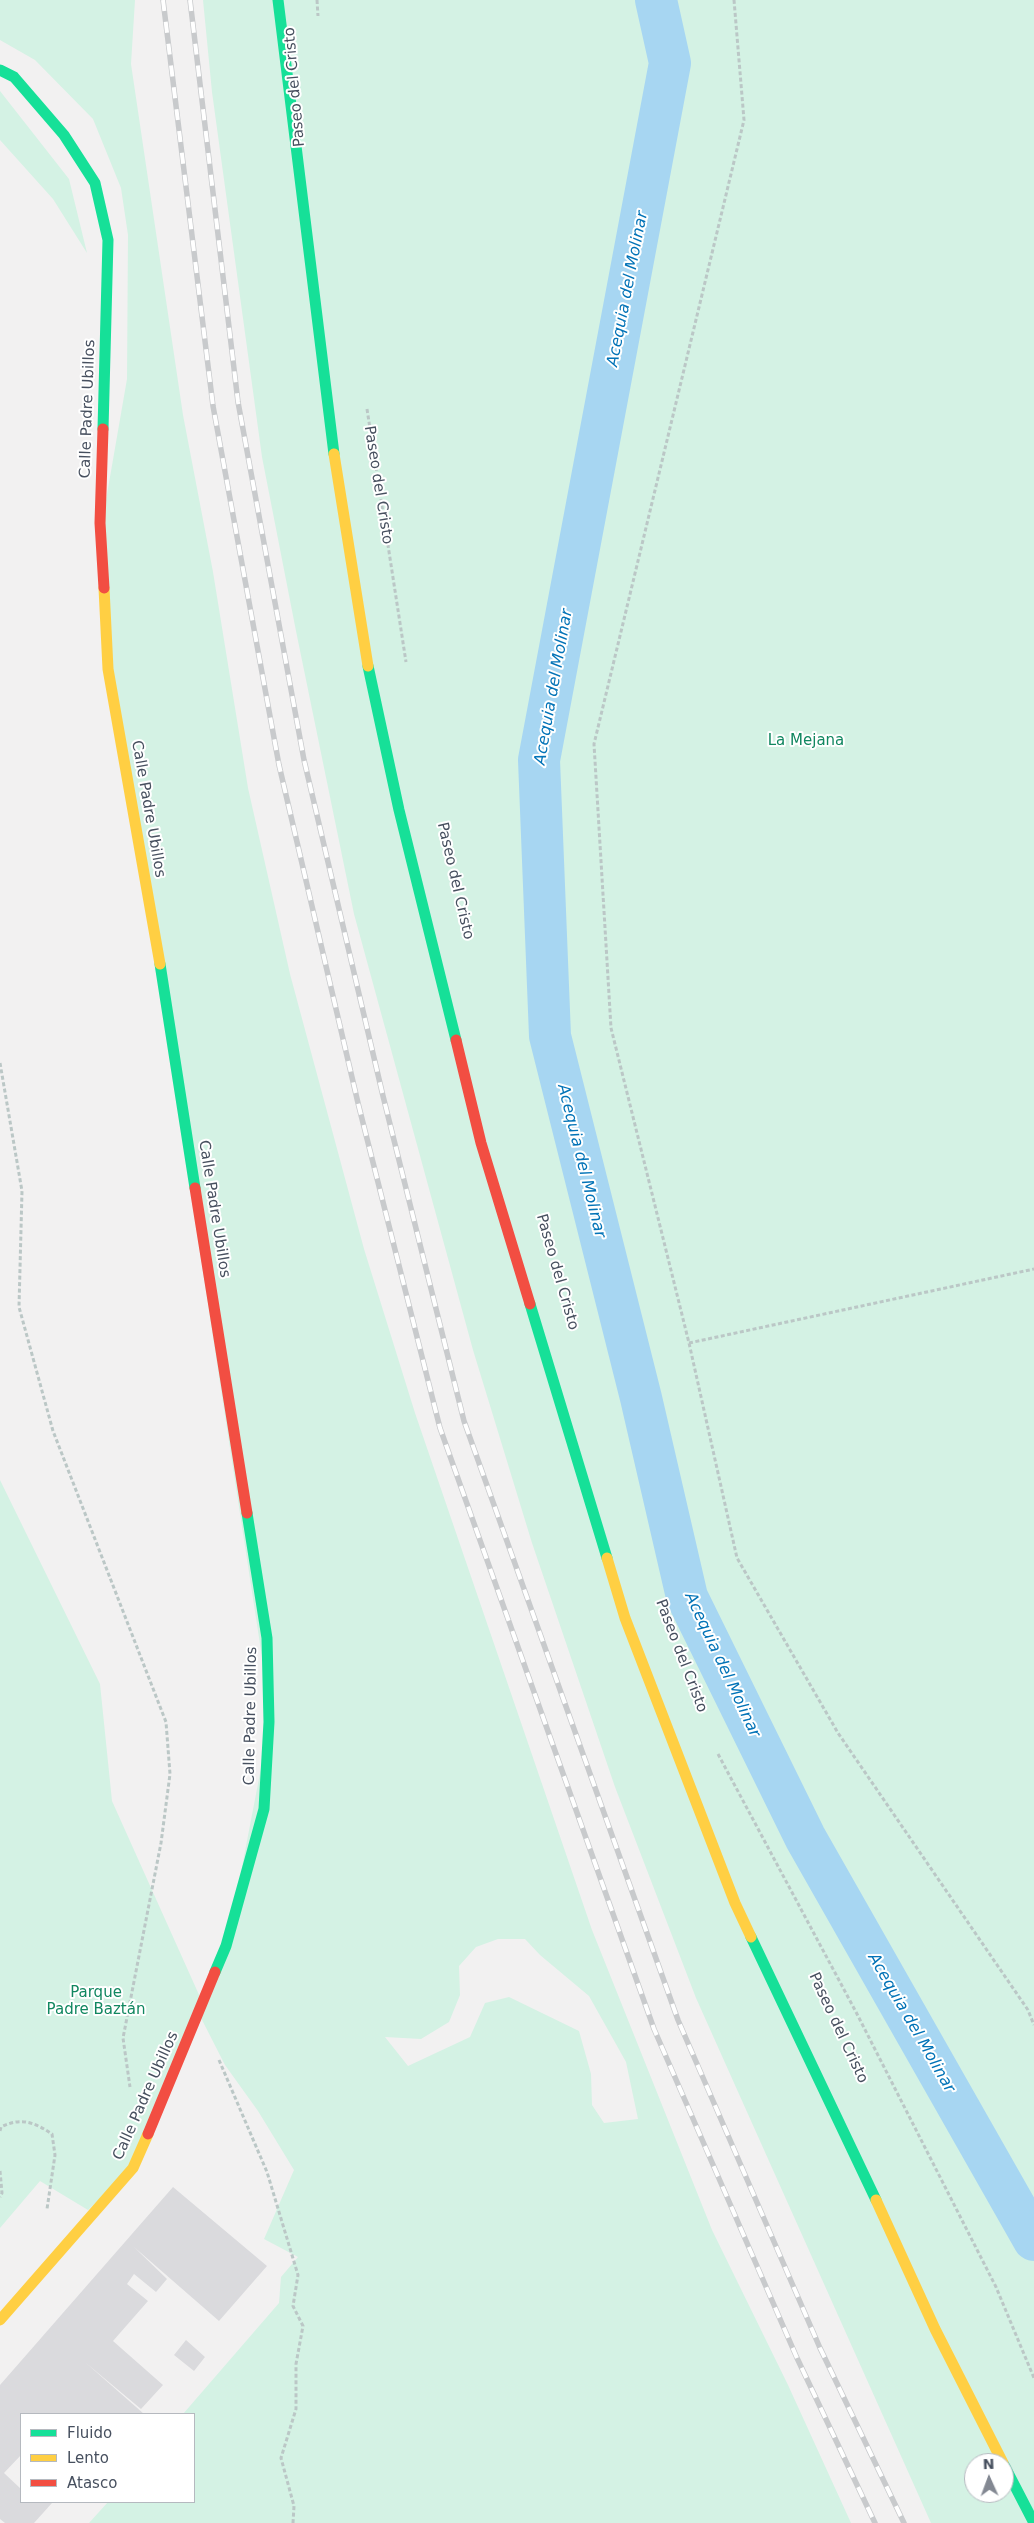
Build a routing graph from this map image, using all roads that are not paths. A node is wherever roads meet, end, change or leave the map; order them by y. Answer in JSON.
{"nodes":[{"id":1,"x":278,"y":0,"type":"edge"},
{"id":2,"x":0,"y":70,"type":"edge"},
{"id":3,"x":0,"y":2320,"type":"edge"},
{"id":4,"x":998,"y":2453,"type":"edge"},
{"id":5,"x":1014,"y":2484,"type":"edge"},
{"id":6,"x":1034,"y":2523,"type":"edge"}],
"edges":[{"from":1,"to":4,"type":"street","name":"Paseo del Cristo"},
{"from":2,"to":3,"type":"street","name":"Calle Padre Ubillos"},
{"from":5,"to":6,"type":"street","name":"Paseo del Cristo"}]}
